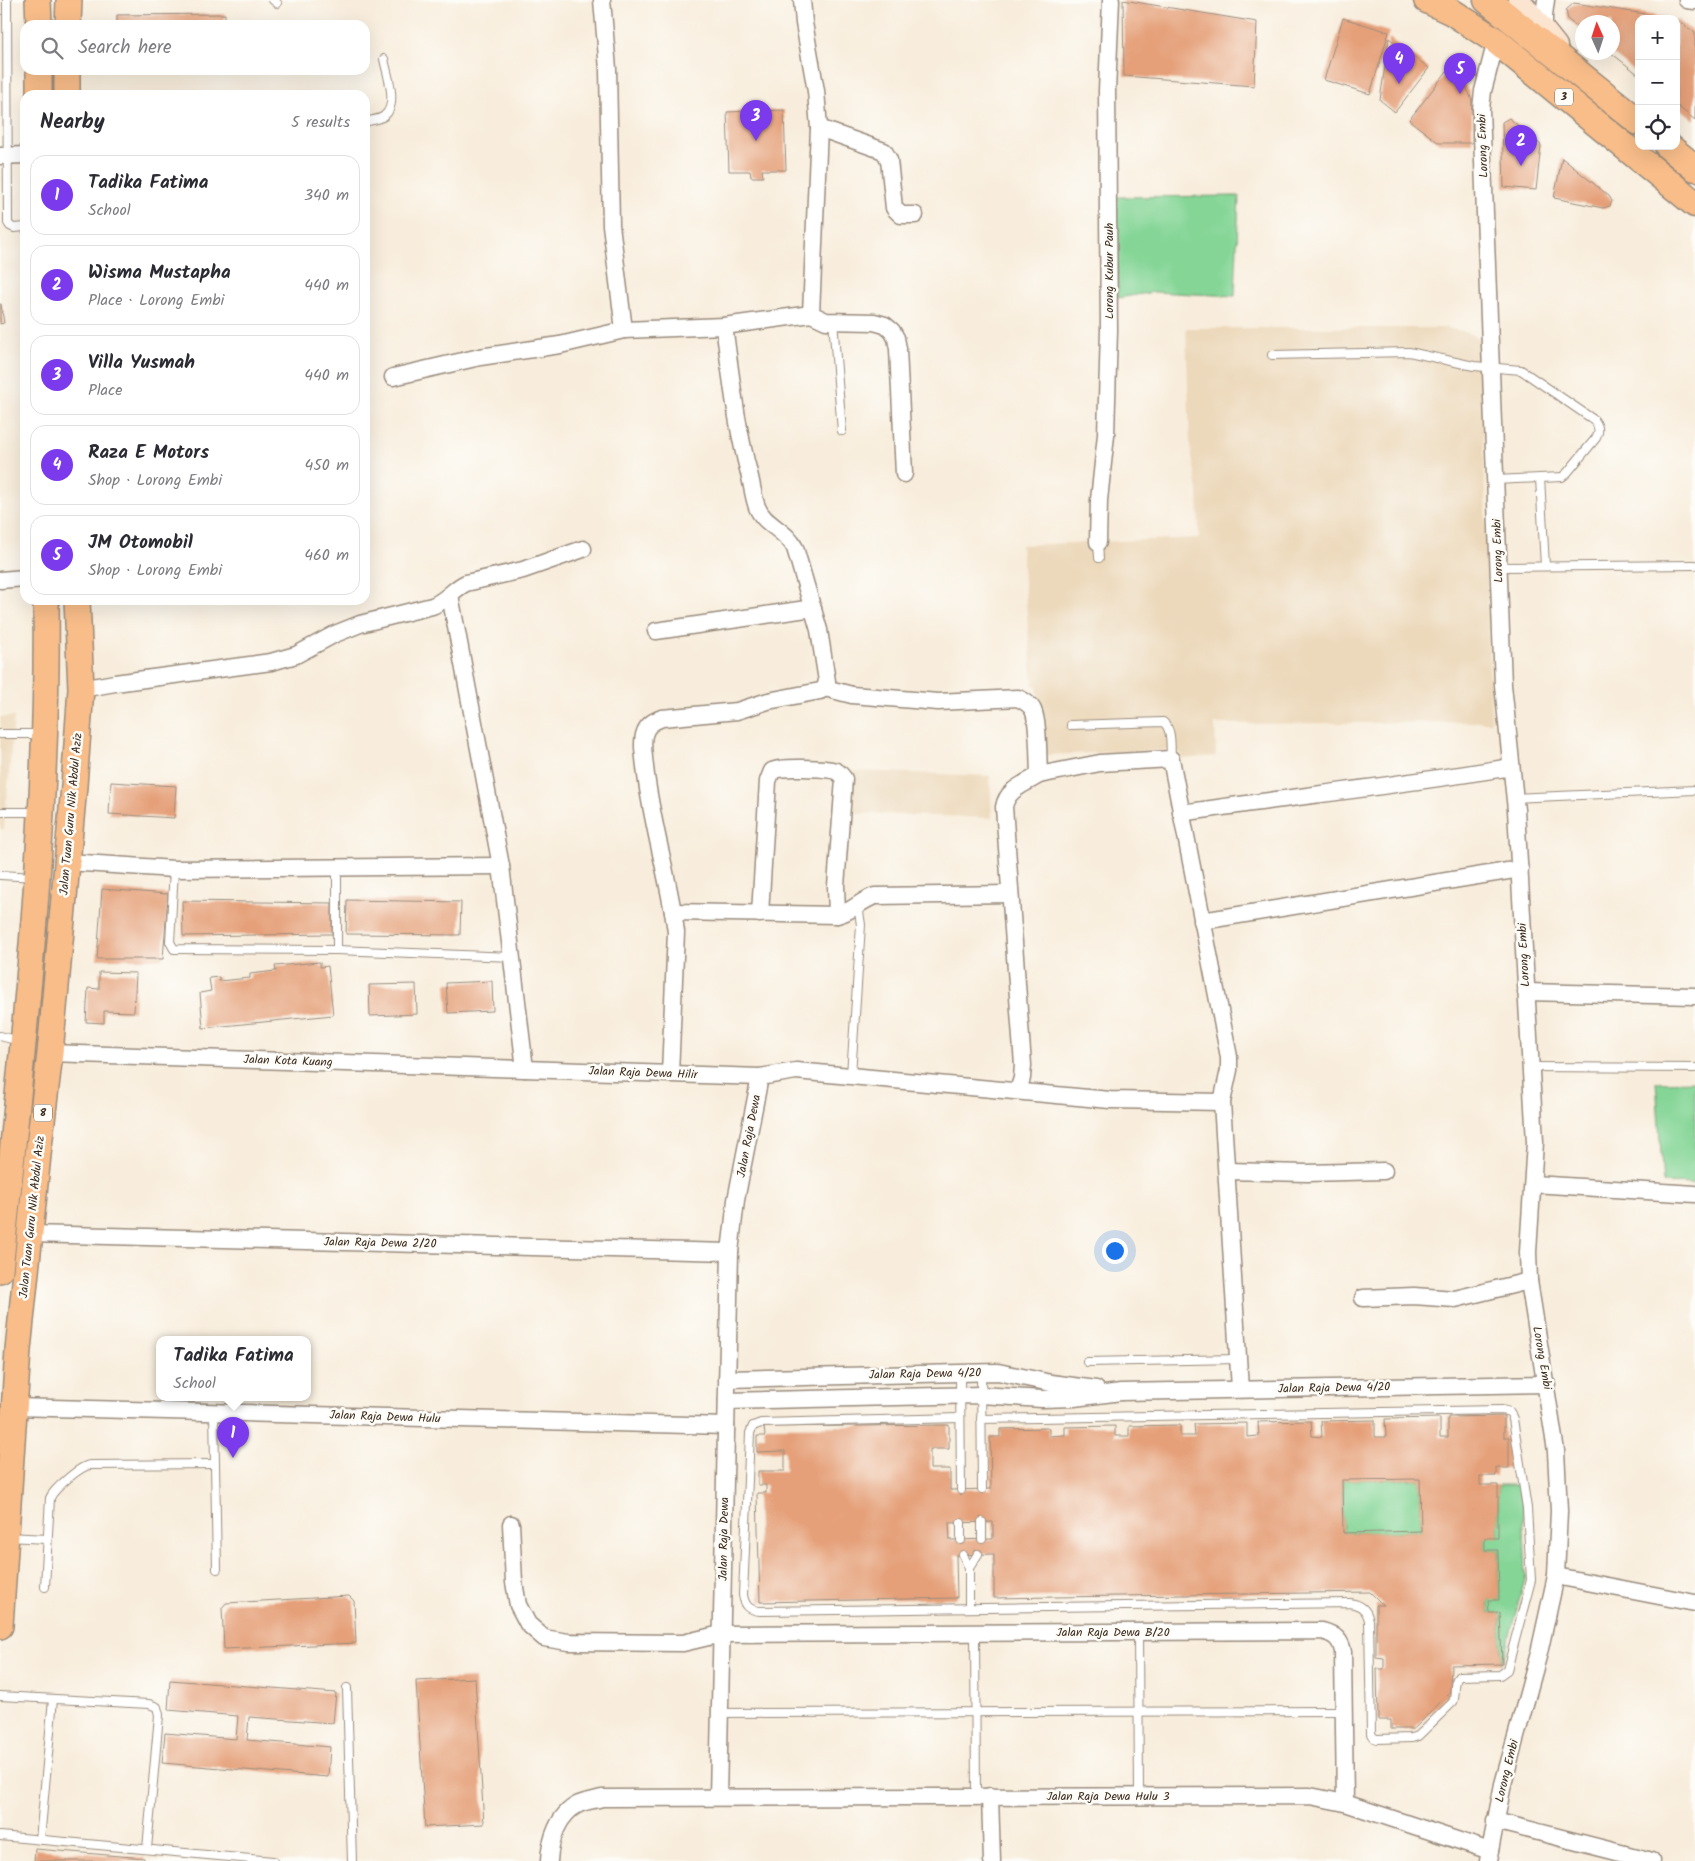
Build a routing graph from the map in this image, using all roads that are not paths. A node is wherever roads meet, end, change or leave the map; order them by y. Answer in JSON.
{"nodes":[{"id":1,"x":6,"y":0,"type":"edge"},
{"id":2,"x":38,"y":0,"type":"edge"},
{"id":3,"x":69,"y":0,"type":"edge"},
{"id":4,"x":602,"y":0,"type":"edge"},
{"id":5,"x":802,"y":0,"type":"edge"},
{"id":6,"x":1112,"y":0,"type":"edge"},
{"id":7,"x":1427,"y":0,"type":"edge"},
{"id":8,"x":1487,"y":0,"type":"edge"},
{"id":9,"x":1519,"y":0,"type":"edge"},
{"id":10,"x":1546,"y":0,"type":"edge"},
{"id":11,"x":1687,"y":0,"type":"edge"},
{"id":12,"x":1695,"y":1,"type":"edge"},
{"id":13,"x":39,"y":20,"type":"edge"},
{"id":14,"x":68,"y":20,"type":"edge"},
{"id":15,"x":1544,"y":32,"type":"junction"},
{"id":16,"x":1496,"y":41,"type":"junction"},
{"id":17,"x":384,"y":60,"type":"dead end"},
{"id":18,"x":1576,"y":71,"type":"junction"},
{"id":19,"x":39,"y":75,"type":"edge"},
{"id":20,"x":67,"y":75,"type":"edge"},
{"id":21,"x":40,"y":90,"type":"edge"},
{"id":22,"x":67,"y":90,"type":"edge"},
{"id":23,"x":1635,"y":119,"type":"edge"},
{"id":24,"x":370,"y":120,"type":"edge"},
{"id":25,"x":819,"y":128,"type":"junction"},
{"id":26,"x":1673,"y":150,"type":"edge"},
{"id":27,"x":20,"y":155,"type":"edge"},
{"id":28,"x":4,"y":156,"type":"edge"},
{"id":29,"x":1695,"y":168,"type":"edge"},
{"id":30,"x":1695,"y":204,"type":"edge"},
{"id":31,"x":915,"y":215,"type":"dead end"},
{"id":32,"x":20,"y":227,"type":"edge"},
{"id":33,"x":811,"y":314,"type":"junction"},
{"id":34,"x":833,"y":321,"type":"junction"},
{"id":35,"x":724,"y":326,"type":"junction"},
{"id":36,"x":624,"y":330,"type":"junction"},
{"id":37,"x":1272,"y":355,"type":"dead end"},
{"id":38,"x":1491,"y":368,"type":"junction"},
{"id":39,"x":393,"y":377,"type":"dead end"},
{"id":40,"x":842,"y":431,"type":"dead end"},
{"id":41,"x":904,"y":474,"type":"dead end"},
{"id":42,"x":1540,"y":478,"type":"junction"},
{"id":43,"x":1495,"y":480,"type":"junction"},
{"id":44,"x":583,"y":549,"type":"dead end"},
{"id":45,"x":1098,"y":550,"type":"dead end"},
{"id":46,"x":1695,"y":565,"type":"edge"},
{"id":47,"x":1545,"y":566,"type":"junction"},
{"id":48,"x":1499,"y":567,"type":"junction"},
{"id":49,"x":20,"y":578,"type":"edge"},
{"id":50,"x":0,"y":580,"type":"edge"},
{"id":51,"x":450,"y":595,"type":"junction"},
{"id":52,"x":46,"y":605,"type":"edge"},
{"id":53,"x":77,"y":605,"type":"edge"},
{"id":54,"x":813,"y":608,"type":"junction"},
{"id":55,"x":656,"y":631,"type":"dead end"},
{"id":56,"x":825,"y":688,"type":"junction"},
{"id":57,"x":81,"y":689,"type":"junction"},
{"id":58,"x":1071,"y":725,"type":"dead end"},
{"id":59,"x":0,"y":734,"type":"edge"},
{"id":60,"x":44,"y":734,"type":"junction"},
{"id":61,"x":1171,"y":759,"type":"junction"},
{"id":62,"x":1511,"y":767,"type":"junction"},
{"id":63,"x":1039,"y":775,"type":"junction"},
{"id":64,"x":1695,"y":790,"type":"edge"},
{"id":65,"x":1515,"y":798,"type":"junction"},
{"id":66,"x":0,"y":812,"type":"edge"},
{"id":67,"x":41,"y":812,"type":"junction"},
{"id":68,"x":1181,"y":813,"type":"junction"},
{"id":69,"x":68,"y":862,"type":"junction"},
{"id":70,"x":501,"y":866,"type":"junction"},
{"id":71,"x":337,"y":867,"type":"junction"},
{"id":72,"x":174,"y":868,"type":"junction"},
{"id":73,"x":1520,"y":869,"type":"junction"},
{"id":74,"x":0,"y":875,"type":"edge"},
{"id":75,"x":37,"y":877,"type":"junction"},
{"id":76,"x":1010,"y":894,"type":"junction"},
{"id":77,"x":858,"y":905,"type":"junction"},
{"id":78,"x":673,"y":912,"type":"junction"},
{"id":79,"x":760,"y":914,"type":"junction"},
{"id":80,"x":837,"y":914,"type":"junction"},
{"id":81,"x":1202,"y":921,"type":"junction"},
{"id":82,"x":337,"y":950,"type":"junction"},
{"id":83,"x":512,"y":957,"type":"junction"},
{"id":84,"x":1526,"y":992,"type":"junction"},
{"id":85,"x":1695,"y":996,"type":"edge"},
{"id":86,"x":0,"y":1036,"type":"edge"},
{"id":87,"x":24,"y":1042,"type":"junction"},
{"id":88,"x":50,"y":1053,"type":"junction"},
{"id":89,"x":1530,"y":1067,"type":"junction"},
{"id":90,"x":1695,"y":1068,"type":"edge"},
{"id":91,"x":526,"y":1069,"type":"junction"},
{"id":92,"x":670,"y":1074,"type":"junction"},
{"id":93,"x":851,"y":1075,"type":"junction"},
{"id":94,"x":760,"y":1077,"type":"junction"},
{"id":95,"x":1018,"y":1092,"type":"junction"},
{"id":96,"x":1222,"y":1102,"type":"junction"},
{"id":97,"x":1227,"y":1171,"type":"junction"},
{"id":98,"x":1384,"y":1171,"type":"dead end"},
{"id":99,"x":1533,"y":1184,"type":"junction"},
{"id":100,"x":1695,"y":1194,"type":"edge"},
{"id":101,"x":30,"y":1234,"type":"junction"},
{"id":102,"x":730,"y":1252,"type":"junction"},
{"id":103,"x":0,"y":1270,"type":"edge"},
{"id":104,"x":1529,"y":1281,"type":"junction"},
{"id":105,"x":1363,"y":1298,"type":"dead end"},
{"id":106,"x":1238,"y":1359,"type":"junction"},
{"id":107,"x":1087,"y":1362,"type":"dead end"},
{"id":108,"x":981,"y":1372,"type":"junction"},
{"id":109,"x":960,"y":1373,"type":"junction"},
{"id":110,"x":727,"y":1379,"type":"junction"},
{"id":111,"x":1547,"y":1384,"type":"junction"},
{"id":112,"x":1240,"y":1390,"type":"junction"},
{"id":113,"x":1121,"y":1392,"type":"junction"},
{"id":114,"x":960,"y":1395,"type":"junction"},
{"id":115,"x":981,"y":1395,"type":"junction"},
{"id":116,"x":727,"y":1401,"type":"junction"},
{"id":117,"x":14,"y":1407,"type":"junction"},
{"id":118,"x":214,"y":1412,"type":"junction"},
{"id":119,"x":960,"y":1418,"type":"junction"},
{"id":120,"x":981,"y":1419,"type":"junction"},
{"id":121,"x":726,"y":1426,"type":"junction"},
{"id":122,"x":215,"y":1464,"type":"junction"},
{"id":123,"x":982,"y":1489,"type":"dead end"},
{"id":124,"x":961,"y":1490,"type":"dead end"},
{"id":125,"x":982,"y":1522,"type":"dead end"},
{"id":126,"x":961,"y":1523,"type":"dead end"},
{"id":127,"x":511,"y":1524,"type":"dead end"},
{"id":128,"x":6,"y":1537,"type":"junction"},
{"id":129,"x":47,"y":1539,"type":"junction"},
{"id":130,"x":982,"y":1539,"type":"dead end"},
{"id":131,"x":961,"y":1540,"type":"dead end"},
{"id":132,"x":963,"y":1554,"type":"dead end"},
{"id":133,"x":978,"y":1554,"type":"dead end"},
{"id":134,"x":970,"y":1568,"type":"junction"},
{"id":135,"x":217,"y":1569,"type":"dead end"},
{"id":136,"x":1556,"y":1576,"type":"junction"},
{"id":137,"x":45,"y":1586,"type":"dead end"},
{"id":138,"x":1695,"y":1603,"type":"edge"},
{"id":139,"x":969,"y":1608,"type":"junction"},
{"id":140,"x":0,"y":1626,"type":"edge"},
{"id":141,"x":1138,"y":1632,"type":"junction"},
{"id":142,"x":976,"y":1633,"type":"junction"},
{"id":143,"x":721,"y":1634,"type":"junction"},
{"id":144,"x":347,"y":1688,"type":"dead end"},
{"id":145,"x":0,"y":1696,"type":"edge"},
{"id":146,"x":54,"y":1699,"type":"junction"},
{"id":147,"x":1344,"y":1711,"type":"junction"},
{"id":148,"x":976,"y":1712,"type":"junction"},
{"id":149,"x":1139,"y":1712,"type":"junction"},
{"id":150,"x":720,"y":1713,"type":"junction"},
{"id":151,"x":983,"y":1796,"type":"junction"},
{"id":152,"x":1139,"y":1796,"type":"junction"},
{"id":153,"x":718,"y":1797,"type":"junction"},
{"id":154,"x":1345,"y":1803,"type":"junction"},
{"id":155,"x":1495,"y":1821,"type":"junction"},
{"id":156,"x":0,"y":1836,"type":"edge"},
{"id":157,"x":40,"y":1840,"type":"junction"},
{"id":158,"x":147,"y":1850,"type":"junction"},
{"id":159,"x":1489,"y":1856,"type":"edge"},
{"id":160,"x":274,"y":1861,"type":"edge"},
{"id":161,"x":352,"y":1861,"type":"edge"},
{"id":162,"x":550,"y":1861,"type":"edge"},
{"id":163,"x":992,"y":1861,"type":"edge"},
{"id":164,"x":1652,"y":1861,"type":"edge"}],
"edges":[{"from":1,"to":28,"type":"lane"},
{"from":2,"to":13,"type":"main road"},
{"from":3,"to":14,"type":"main road"},
{"from":4,"to":36,"type":"street"},
{"from":5,"to":25,"type":"street"},
{"from":6,"to":45,"type":"street","name":"Lorong Kubur Pauh"},
{"from":7,"to":16,"type":"highway","number":"3"},
{"from":8,"to":18,"type":"highway","number":"3"},
{"from":9,"to":15,"type":"main road"},
{"from":10,"to":15,"type":"street"},
{"from":11,"to":12,"type":"street"},
{"from":15,"to":18,"type":"main road"},
{"from":16,"to":30,"type":"highway","number":"3"},
{"from":16,"to":38,"type":"street","name":"Lorong Embi"},
{"from":17,"to":24,"type":"lane"},
{"from":18,"to":23,"type":"highway","number":"3"},
{"from":19,"to":21,"type":"main road"},
{"from":20,"to":22,"type":"main road"},
{"from":25,"to":31,"type":"street"},
{"from":25,"to":33,"type":"street"},
{"from":26,"to":29,"type":"highway"},
{"from":27,"to":28,"type":"street"},
{"from":28,"to":32,"type":"lane"},
{"from":33,"to":34,"type":"street"},
{"from":33,"to":35,"type":"street"},
{"from":34,"to":40,"type":"lane"},
{"from":34,"to":41,"type":"street"},
{"from":35,"to":36,"type":"street"},
{"from":35,"to":54,"type":"street"},
{"from":36,"to":39,"type":"street"},
{"from":37,"to":38,"type":"lane"},
{"from":38,"to":42,"type":"lane"},
{"from":38,"to":43,"type":"street","name":"Lorong Embi"},
{"from":42,"to":43,"type":"lane"},
{"from":42,"to":47,"type":"lane"},
{"from":43,"to":48,"type":"street","name":"Lorong Embi"},
{"from":44,"to":51,"type":"street"},
{"from":46,"to":47,"type":"lane"},
{"from":47,"to":48,"type":"lane"},
{"from":48,"to":62,"type":"street","name":"Lorong Embi"},
{"from":49,"to":50,"type":"street"},
{"from":51,"to":57,"type":"street"},
{"from":51,"to":70,"type":"street"},
{"from":52,"to":60,"type":"main road","number":"8"},
{"from":53,"to":57,"type":"main road","name":"Jalan Tuan Guru Nik Abdul Aziz","number":"8"},
{"from":54,"to":55,"type":"street"},
{"from":54,"to":56,"type":"street"},
{"from":56,"to":63,"type":"street"},
{"from":56,"to":78,"type":"street"},
{"from":57,"to":60,"type":"main road"},
{"from":57,"to":69,"type":"main road","name":"Jalan Tuan Guru Nik Abdul Aziz","number":"8"},
{"from":58,"to":61,"type":"lane"},
{"from":59,"to":60,"type":"lane"},
{"from":60,"to":67,"type":"main road","number":"8"},
{"from":61,"to":63,"type":"street"},
{"from":61,"to":68,"type":"street"},
{"from":62,"to":65,"type":"street","name":"Lorong Embi"},
{"from":62,"to":68,"type":"street"},
{"from":63,"to":76,"type":"street"},
{"from":64,"to":65,"type":"lane"},
{"from":65,"to":73,"type":"street","name":"Lorong Embi"},
{"from":66,"to":67,"type":"lane"},
{"from":67,"to":75,"type":"main road","number":"8"},
{"from":68,"to":81,"type":"street"},
{"from":69,"to":72,"type":"street"},
{"from":69,"to":88,"type":"main road","name":"Jalan Tuan Guru Nik Abdul Aziz","number":"8"},
{"from":70,"to":71,"type":"street"},
{"from":70,"to":83,"type":"street"},
{"from":71,"to":72,"type":"street"},
{"from":71,"to":82,"type":"lane"},
{"from":72,"to":82,"type":"lane"},
{"from":73,"to":81,"type":"street"},
{"from":73,"to":84,"type":"street","name":"Lorong Embi"},
{"from":74,"to":75,"type":"lane"},
{"from":75,"to":87,"type":"main road","number":"8"},
{"from":76,"to":77,"type":"street"},
{"from":76,"to":95,"type":"street"},
{"from":77,"to":80,"type":"street"},
{"from":77,"to":93,"type":"lane"},
{"from":78,"to":79,"type":"street"},
{"from":78,"to":92,"type":"street"},
{"from":79,"to":80,"type":"street"},
{"from":79,"to":80,"type":"street"},
{"from":81,"to":96,"type":"street"},
{"from":82,"to":83,"type":"lane"},
{"from":83,"to":91,"type":"street"},
{"from":84,"to":85,"type":"street"},
{"from":84,"to":89,"type":"street","name":"Lorong Embi"},
{"from":86,"to":87,"type":"lane"},
{"from":87,"to":103,"type":"main road","number":"8"},
{"from":88,"to":91,"type":"street","name":"Jalan Kota Kuang"},
{"from":88,"to":101,"type":"main road","name":"Jalan Tuan Guru Nik Abdul Aziz","number":"8"},
{"from":89,"to":90,"type":"lane"},
{"from":89,"to":99,"type":"street","name":"Lorong Embi"},
{"from":91,"to":92,"type":"street","name":"Jalan Raja Dewa Hilir"},
{"from":92,"to":94,"type":"street","name":"Jalan Raja Dewa Hilir"},
{"from":93,"to":94,"type":"street","name":"Jalan Raja Dewa Hilir"},
{"from":93,"to":95,"type":"street","name":"Jalan Raja Dewa Hilir"},
{"from":94,"to":102,"type":"street","name":"Jalan Raja Dewa"},
{"from":95,"to":96,"type":"street","name":"Jalan Raja Dewa Hilir"},
{"from":96,"to":97,"type":"street"},
{"from":97,"to":98,"type":"street"},
{"from":97,"to":106,"type":"street"},
{"from":99,"to":100,"type":"street"},
{"from":99,"to":104,"type":"street","name":"Lorong Embi"},
{"from":101,"to":102,"type":"street","name":"Jalan Raja Dewa 2/20"},
{"from":101,"to":117,"type":"main road","name":"Jalan Tuan Guru Nik Abdul Aziz","number":"8"},
{"from":102,"to":110,"type":"street","name":"Jalan Raja Dewa"},
{"from":104,"to":105,"type":"street"},
{"from":104,"to":111,"type":"street","name":"Lorong Embi"},
{"from":106,"to":107,"type":"lane"},
{"from":106,"to":112,"type":"street"},
{"from":108,"to":109,"type":"street","name":"Jalan Raja Dewa 4/20"},
{"from":108,"to":113,"type":"street","name":"Jalan Raja Dewa 4/20"},
{"from":108,"to":115,"type":"lane"},
{"from":109,"to":110,"type":"street","name":"Jalan Raja Dewa 4/20"},
{"from":109,"to":114,"type":"lane"},
{"from":110,"to":116,"type":"street","name":"Jalan Raja Dewa"},
{"from":111,"to":112,"type":"street","name":"Jalan Raja Dewa 4/20"},
{"from":111,"to":136,"type":"street","name":"Lorong Embi"},
{"from":112,"to":113,"type":"street","name":"Jalan Raja Dewa 4/20"},
{"from":113,"to":115,"type":"street","name":"Jalan Raja Dewa 4/20"},
{"from":114,"to":115,"type":"street","name":"Jalan Raja Dewa 4/20"},
{"from":114,"to":116,"type":"street","name":"Jalan Raja Dewa 4/20"},
{"from":114,"to":119,"type":"lane"},
{"from":115,"to":120,"type":"lane"},
{"from":116,"to":121,"type":"street","name":"Jalan Raja Dewa"},
{"from":117,"to":118,"type":"street","name":"Jalan Raja Dewa Hulu"},
{"from":117,"to":128,"type":"main road","name":"Jalan Tuan Guru Nik Abdul Aziz","number":"8"},
{"from":118,"to":121,"type":"street","name":"Jalan Raja Dewa Hulu"},
{"from":118,"to":122,"type":"lane"},
{"from":119,"to":124,"type":"lane"},
{"from":119,"to":139,"type":"lane"},
{"from":120,"to":123,"type":"lane"},
{"from":120,"to":139,"type":"lane"},
{"from":121,"to":143,"type":"street","name":"Jalan Raja Dewa"},
{"from":122,"to":129,"type":"lane"},
{"from":122,"to":135,"type":"lane"},
{"from":125,"to":130,"type":"lane"},
{"from":126,"to":131,"type":"lane"},
{"from":127,"to":143,"type":"street","name":"Jalan Raja Dewa B/20"},
{"from":128,"to":129,"type":"lane"},
{"from":128,"to":140,"type":"main road","name":"Jalan Tuan Guru Nik Abdul Aziz","number":"8"},
{"from":129,"to":137,"type":"lane"},
{"from":132,"to":134,"type":"lane"},
{"from":133,"to":134,"type":"lane"},
{"from":134,"to":139,"type":"lane"},
{"from":136,"to":138,"type":"street"},
{"from":136,"to":155,"type":"street","name":"Lorong Embi"},
{"from":141,"to":142,"type":"street","name":"Jalan Raja Dewa B/20"},
{"from":141,"to":147,"type":"street","name":"Jalan Raja Dewa B/20"},
{"from":141,"to":149,"type":"lane"},
{"from":142,"to":143,"type":"street","name":"Jalan Raja Dewa B/20"},
{"from":142,"to":148,"type":"lane"},
{"from":143,"to":150,"type":"street","name":"Jalan Raja Dewa"},
{"from":144,"to":161,"type":"lane"},
{"from":145,"to":146,"type":"lane"},
{"from":146,"to":157,"type":"lane"},
{"from":146,"to":158,"type":"lane"},
{"from":147,"to":149,"type":"lane"},
{"from":147,"to":154,"type":"street","name":"Jalan Raja Dewa B/20"},
{"from":148,"to":149,"type":"lane"},
{"from":148,"to":150,"type":"lane"},
{"from":148,"to":151,"type":"lane"},
{"from":149,"to":152,"type":"lane"},
{"from":150,"to":153,"type":"street","name":"Jalan Raja Dewa"},
{"from":151,"to":152,"type":"street","name":"Jalan Raja Dewa Hulu 3"},
{"from":151,"to":153,"type":"street","name":"Jalan Raja Dewa Hulu 3"},
{"from":151,"to":163,"type":"street"},
{"from":152,"to":154,"type":"street","name":"Jalan Raja Dewa Hulu 3"},
{"from":153,"to":162,"type":"street"},
{"from":154,"to":159,"type":"street","name":"Jalan Raja Dewa Hulu 3"},
{"from":155,"to":159,"type":"street","name":"Lorong Embi"},
{"from":155,"to":164,"type":"street"},
{"from":156,"to":157,"type":"lane"},
{"from":157,"to":158,"type":"lane"},
{"from":158,"to":160,"type":"lane"}]}
